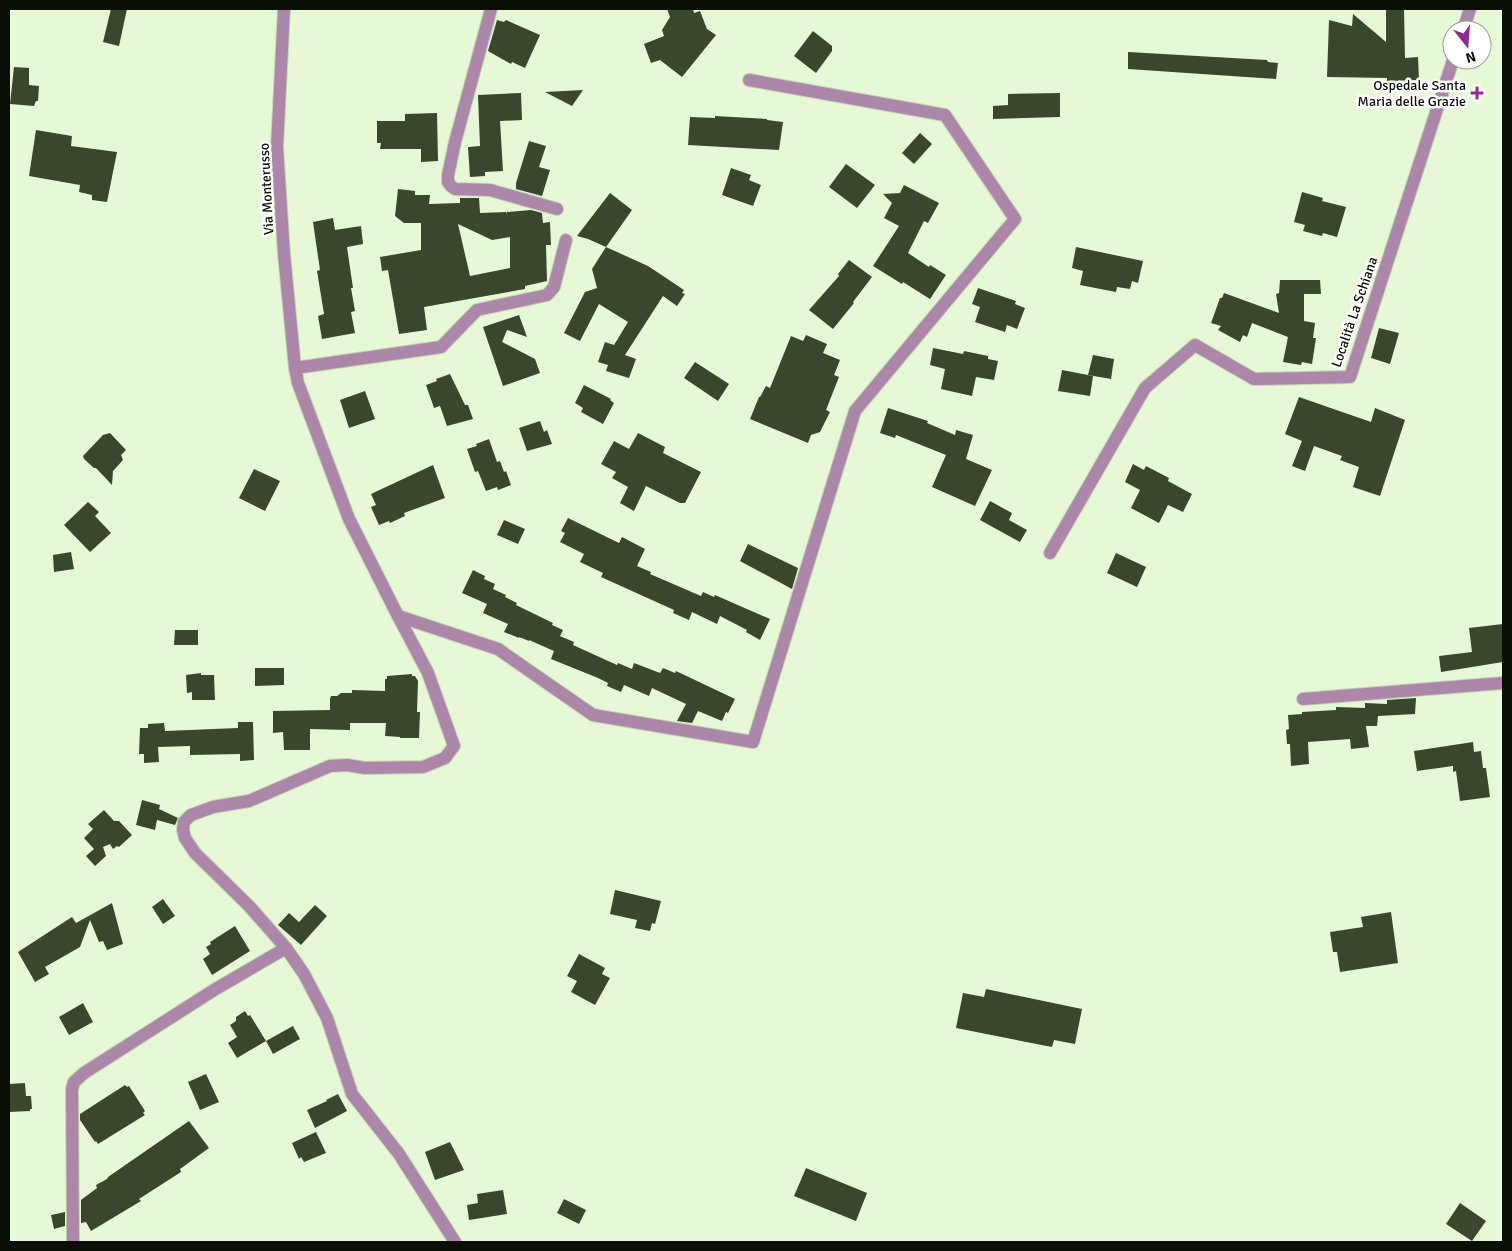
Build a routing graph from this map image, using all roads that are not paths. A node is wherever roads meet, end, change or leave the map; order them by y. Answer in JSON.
{"nodes":[{"id":1,"x":284,"y":9,"type":"edge"},
{"id":2,"x":491,"y":9,"type":"edge"},
{"id":3,"x":1450,"y":70,"type":"edge"},
{"id":4,"x":749,"y":80,"type":"dead end"},
{"id":5,"x":557,"y":209,"type":"dead end"},
{"id":6,"x":566,"y":240,"type":"dead end"},
{"id":7,"x":295,"y":368,"type":"junction"},
{"id":8,"x":1050,"y":552,"type":"dead end"},
{"id":9,"x":398,"y":616,"type":"junction"},
{"id":10,"x":1503,"y":683,"type":"edge"},
{"id":11,"x":1303,"y":699,"type":"dead end"},
{"id":12,"x":286,"y":948,"type":"junction"},
{"id":13,"x":73,"y":1242,"type":"edge"},
{"id":14,"x":455,"y":1242,"type":"edge"}],
"edges":[{"from":1,"to":7,"type":"street","name":"Via Monterusso"},
{"from":2,"to":5,"type":"street"},
{"from":3,"to":8,"type":"street","name":"Località La Schiana"},
{"from":4,"to":9,"type":"street"},
{"from":6,"to":7,"type":"street"},
{"from":7,"to":9,"type":"street","name":"Via Monterusso"},
{"from":9,"to":12,"type":"street","name":"Via Monterusso"},
{"from":10,"to":11,"type":"street"},
{"from":12,"to":13,"type":"street"},
{"from":12,"to":14,"type":"street"}]}
